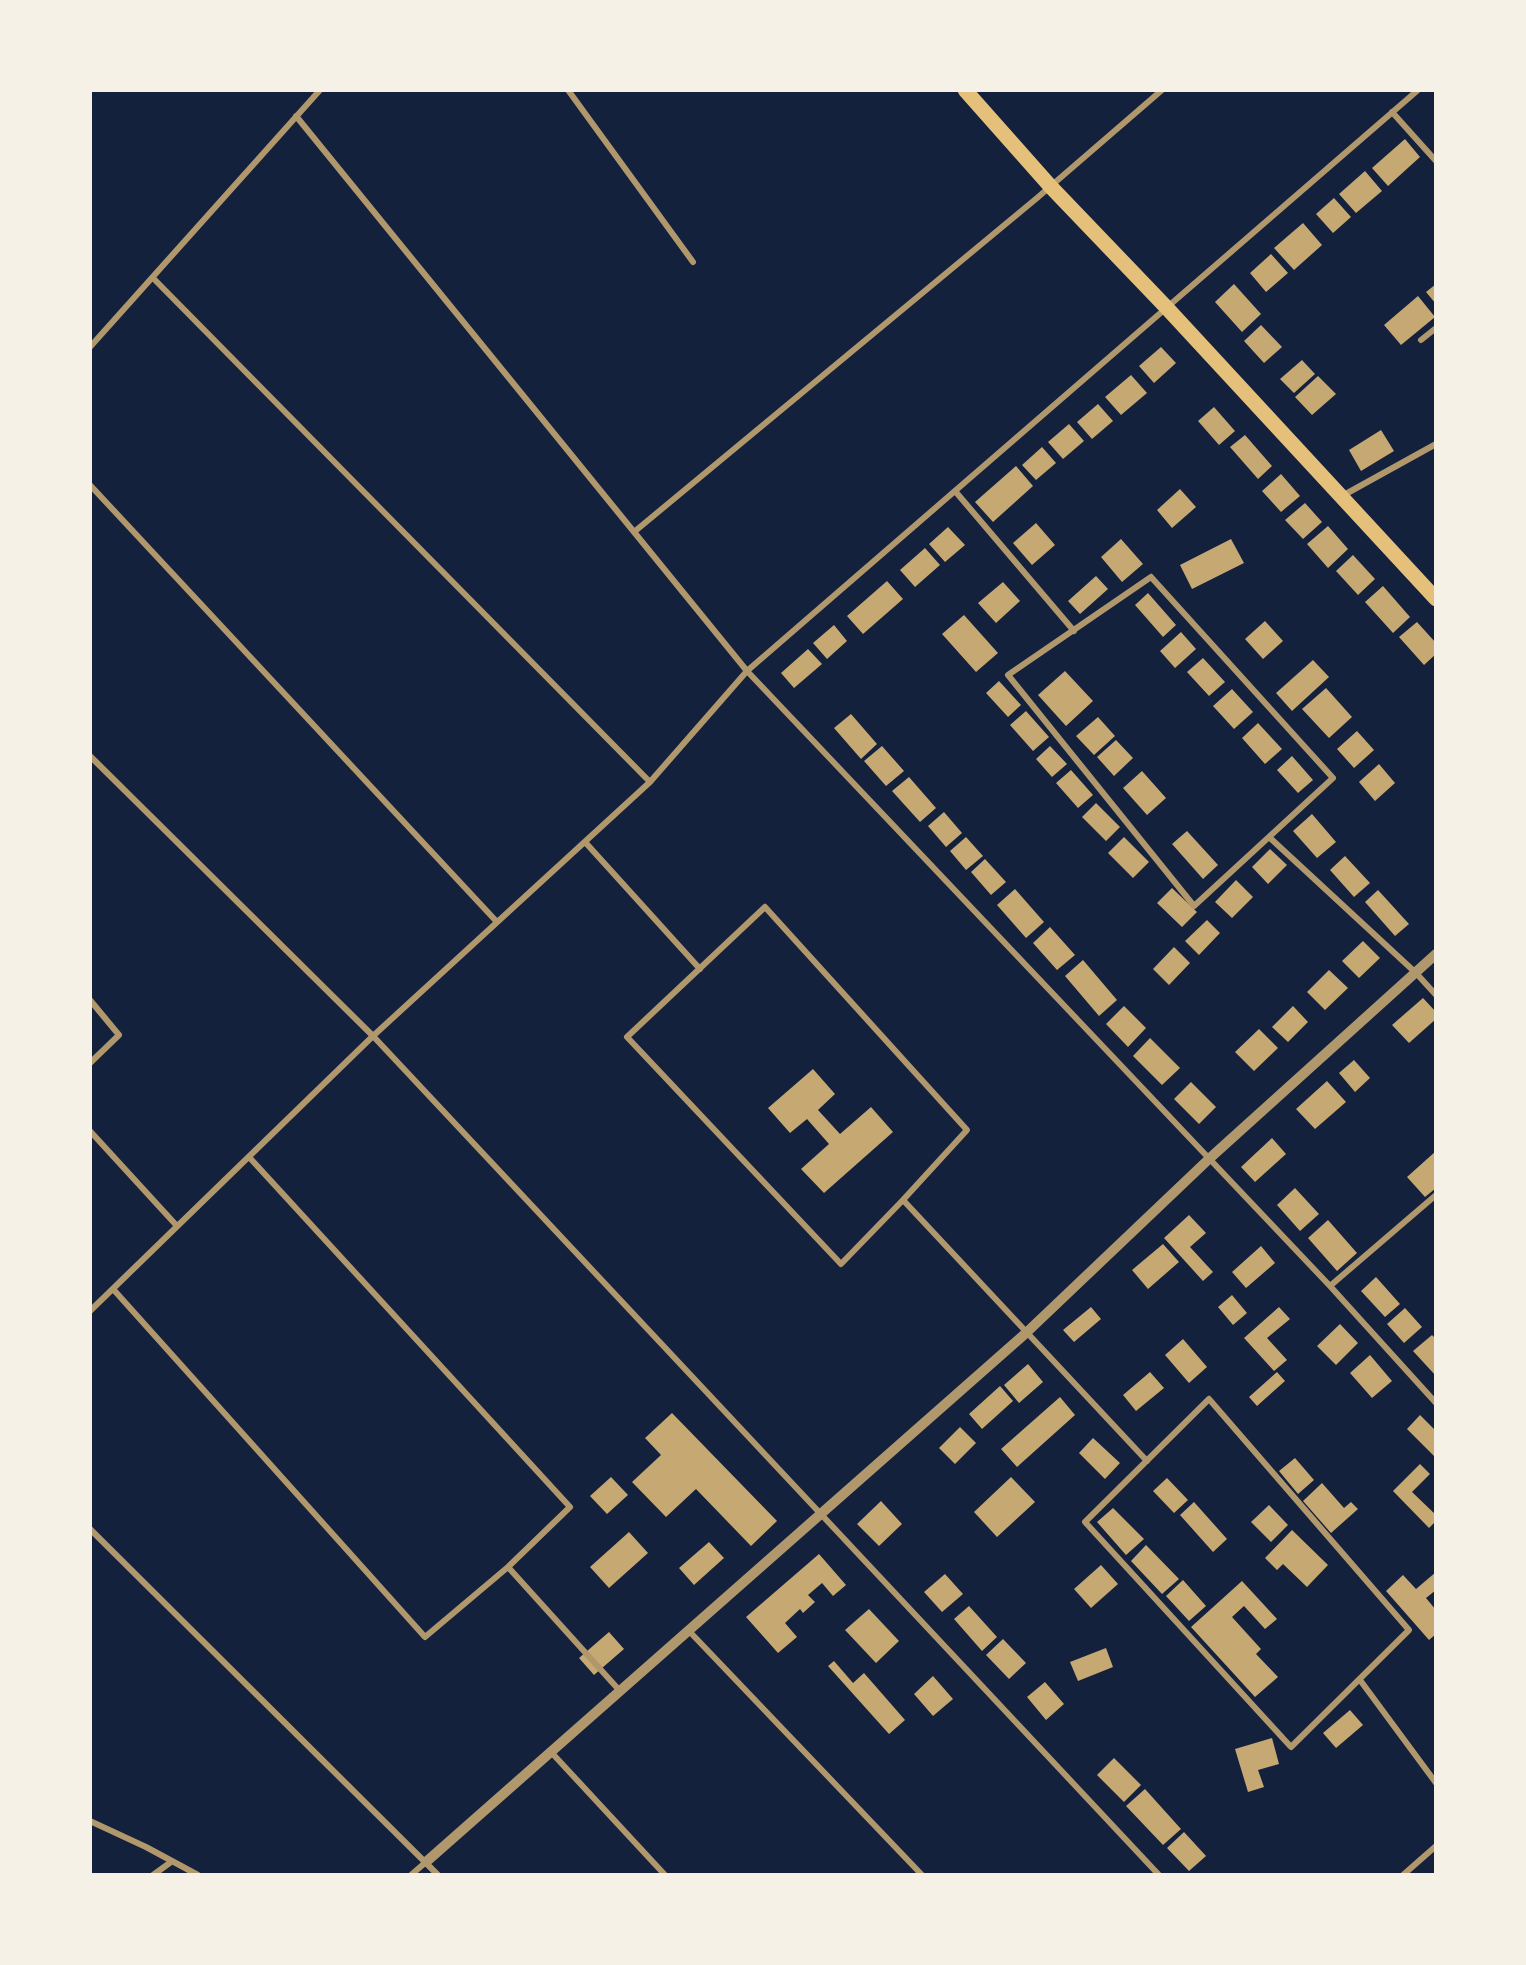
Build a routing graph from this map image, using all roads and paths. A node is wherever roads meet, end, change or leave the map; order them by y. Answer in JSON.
{"nodes":[{"id":1,"x":320,"y":90,"type":"edge"},
{"id":2,"x":568,"y":90,"type":"edge"},
{"id":3,"x":965,"y":90,"type":"edge"},
{"id":4,"x":1162,"y":90,"type":"edge"},
{"id":5,"x":1418,"y":90,"type":"edge"},
{"id":6,"x":1392,"y":112,"type":"junction"},
{"id":7,"x":296,"y":116,"type":"junction"},
{"id":8,"x":1436,"y":161,"type":"edge"},
{"id":9,"x":1051,"y":187,"type":"junction"},
{"id":10,"x":693,"y":262,"type":"dead end"},
{"id":11,"x":153,"y":278,"type":"junction"},
{"id":12,"x":1166,"y":307,"type":"junction"},
{"id":13,"x":1436,"y":328,"type":"edge"},
{"id":14,"x":1421,"y":340,"type":"dead end"},
{"id":15,"x":90,"y":347,"type":"edge"},
{"id":16,"x":1436,"y":444,"type":"edge"},
{"id":17,"x":90,"y":485,"type":"edge"},
{"id":18,"x":955,"y":491,"type":"junction"},
{"id":19,"x":1340,"y":497,"type":"junction"},
{"id":20,"x":634,"y":531,"type":"junction"},
{"id":21,"x":1436,"y":599,"type":"edge"},
{"id":22,"x":1074,"y":631,"type":"junction"},
{"id":23,"x":747,"y":671,"type":"junction"},
{"id":24,"x":90,"y":756,"type":"edge"},
{"id":25,"x":650,"y":782,"type":"junction"},
{"id":26,"x":1269,"y":837,"type":"junction"},
{"id":27,"x":585,"y":842,"type":"junction"},
{"id":28,"x":496,"y":922,"type":"junction"},
{"id":29,"x":1436,"y":954,"type":"edge"},
{"id":30,"x":700,"y":969,"type":"junction"},
{"id":31,"x":1416,"y":973,"type":"junction"},
{"id":32,"x":1436,"y":996,"type":"edge"},
{"id":33,"x":90,"y":1000,"type":"edge"},
{"id":34,"x":373,"y":1036,"type":"junction"},
{"id":35,"x":90,"y":1063,"type":"edge"},
{"id":36,"x":90,"y":1131,"type":"edge"},
{"id":37,"x":249,"y":1157,"type":"junction"},
{"id":38,"x":1210,"y":1158,"type":"junction"},
{"id":39,"x":1436,"y":1195,"type":"edge"},
{"id":40,"x":903,"y":1200,"type":"junction"},
{"id":41,"x":177,"y":1226,"type":"junction"},
{"id":42,"x":1330,"y":1286,"type":"junction"},
{"id":43,"x":113,"y":1289,"type":"junction"},
{"id":44,"x":90,"y":1311,"type":"edge"},
{"id":45,"x":1026,"y":1333,"type":"junction"},
{"id":46,"x":1436,"y":1403,"type":"edge"},
{"id":47,"x":1147,"y":1461,"type":"junction"},
{"id":48,"x":822,"y":1514,"type":"junction"},
{"id":49,"x":90,"y":1529,"type":"edge"},
{"id":50,"x":508,"y":1567,"type":"junction"},
{"id":51,"x":689,"y":1631,"type":"junction"},
{"id":52,"x":1360,"y":1680,"type":"junction"},
{"id":53,"x":620,"y":1691,"type":"junction"},
{"id":54,"x":551,"y":1752,"type":"junction"},
{"id":55,"x":1436,"y":1783,"type":"edge"},
{"id":56,"x":90,"y":1821,"type":"edge"},
{"id":57,"x":1436,"y":1846,"type":"edge"},
{"id":58,"x":171,"y":1862,"type":"junction"},
{"id":59,"x":426,"y":1862,"type":"junction"},
{"id":60,"x":153,"y":1875,"type":"edge"},
{"id":61,"x":198,"y":1875,"type":"edge"},
{"id":62,"x":411,"y":1875,"type":"edge"},
{"id":63,"x":438,"y":1875,"type":"edge"},
{"id":64,"x":664,"y":1875,"type":"edge"},
{"id":65,"x":922,"y":1875,"type":"edge"},
{"id":66,"x":1159,"y":1875,"type":"edge"},
{"id":67,"x":1403,"y":1875,"type":"edge"}],
"edges":[{"from":1,"to":7,"type":"street"},
{"from":2,"to":10,"type":"street"},
{"from":3,"to":9,"type":"main road"},
{"from":4,"to":9,"type":"street"},
{"from":5,"to":6,"type":"street"},
{"from":6,"to":8,"type":"street"},
{"from":6,"to":12,"type":"street"},
{"from":7,"to":11,"type":"street"},
{"from":7,"to":20,"type":"street"},
{"from":9,"to":12,"type":"main road"},
{"from":9,"to":20,"type":"street"},
{"from":11,"to":15,"type":"street"},
{"from":11,"to":25,"type":"street"},
{"from":12,"to":18,"type":"street"},
{"from":12,"to":19,"type":"main road"},
{"from":13,"to":14,"type":"street"},
{"from":16,"to":19,"type":"street"},
{"from":17,"to":28,"type":"street"},
{"from":18,"to":22,"type":"street"},
{"from":18,"to":23,"type":"street"},
{"from":19,"to":21,"type":"main road"},
{"from":20,"to":23,"type":"street"},
{"from":22,"to":26,"type":"street"},
{"from":22,"to":26,"type":"street"},
{"from":23,"to":25,"type":"street"},
{"from":23,"to":38,"type":"street"},
{"from":24,"to":34,"type":"street"},
{"from":25,"to":27,"type":"street"},
{"from":26,"to":31,"type":"street"},
{"from":27,"to":28,"type":"street"},
{"from":27,"to":30,"type":"street"},
{"from":28,"to":34,"type":"street"},
{"from":29,"to":31,"type":"street"},
{"from":30,"to":40,"type":"street"},
{"from":30,"to":40,"type":"street"},
{"from":31,"to":32,"type":"street"},
{"from":31,"to":38,"type":"street"},
{"from":33,"to":35,"type":"street"},
{"from":34,"to":37,"type":"street"},
{"from":34,"to":48,"type":"street"},
{"from":36,"to":41,"type":"street"},
{"from":37,"to":41,"type":"street"},
{"from":37,"to":50,"type":"street"},
{"from":38,"to":42,"type":"street"},
{"from":38,"to":45,"type":"street"},
{"from":39,"to":42,"type":"street"},
{"from":40,"to":45,"type":"street"},
{"from":41,"to":43,"type":"street"},
{"from":42,"to":46,"type":"street"},
{"from":43,"to":44,"type":"street"},
{"from":43,"to":50,"type":"street"},
{"from":45,"to":47,"type":"street"},
{"from":45,"to":48,"type":"street"},
{"from":47,"to":52,"type":"street"},
{"from":47,"to":52,"type":"street"},
{"from":48,"to":51,"type":"street"},
{"from":48,"to":66,"type":"street"},
{"from":49,"to":59,"type":"street"},
{"from":50,"to":53,"type":"street"},
{"from":51,"to":53,"type":"street"},
{"from":51,"to":65,"type":"street"},
{"from":52,"to":55,"type":"street"},
{"from":53,"to":54,"type":"street"},
{"from":54,"to":59,"type":"street"},
{"from":54,"to":64,"type":"street"},
{"from":56,"to":58,"type":"street"},
{"from":57,"to":67,"type":"street"},
{"from":58,"to":60,"type":"street"},
{"from":58,"to":61,"type":"street"},
{"from":59,"to":62,"type":"street"},
{"from":59,"to":63,"type":"street"}]}
